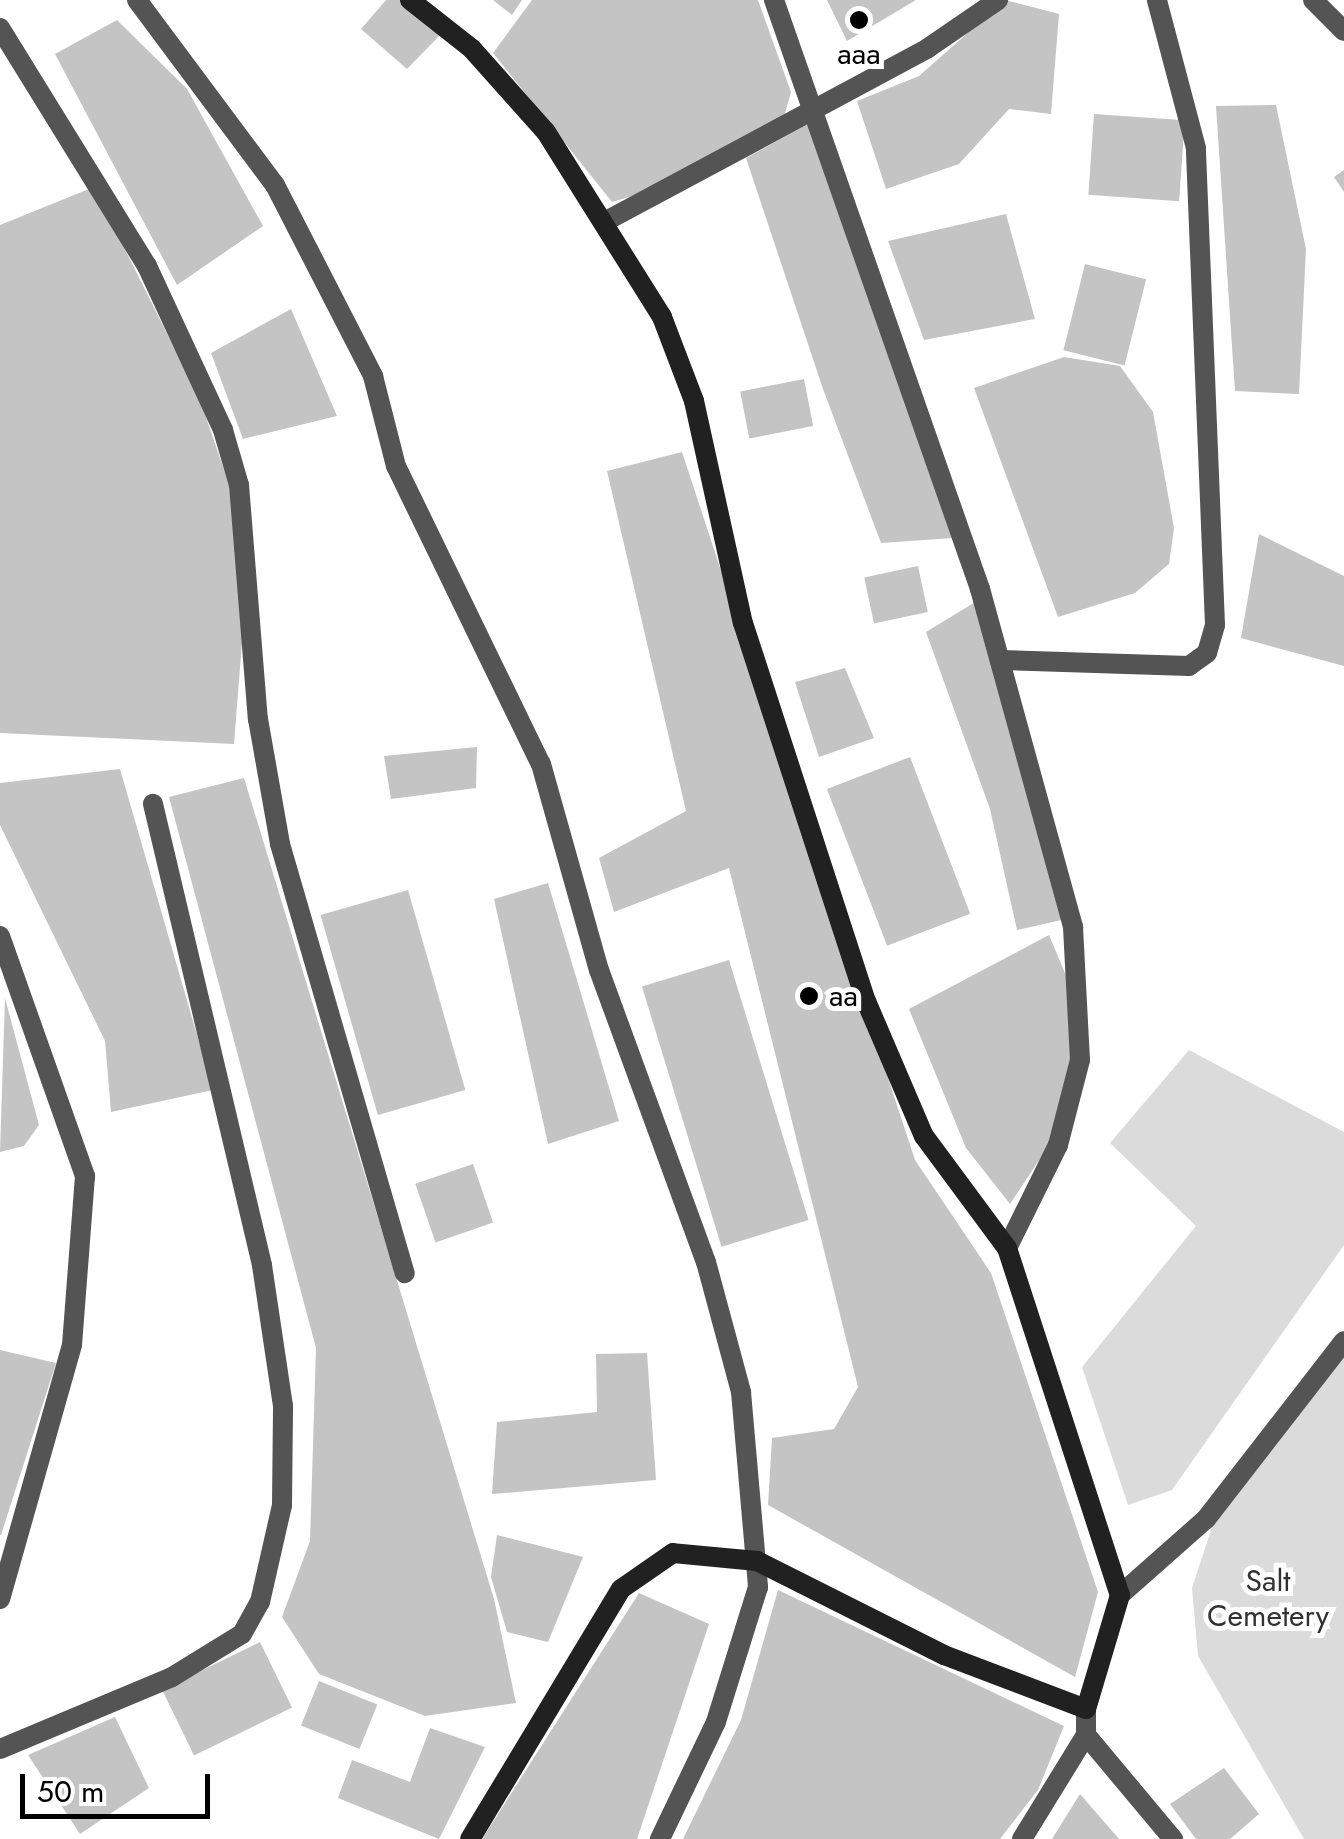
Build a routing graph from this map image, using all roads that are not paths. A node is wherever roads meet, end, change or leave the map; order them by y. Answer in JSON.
{"nodes":[{"id":1,"x":137,"y":0,"type":"edge"},
{"id":2,"x":410,"y":0,"type":"edge"},
{"id":3,"x":774,"y":0,"type":"edge"},
{"id":4,"x":998,"y":0,"type":"edge"},
{"id":5,"x":1157,"y":0,"type":"edge"},
{"id":6,"x":1313,"y":0,"type":"edge"},
{"id":7,"x":0,"y":28,"type":"edge"},
{"id":8,"x":1344,"y":32,"type":"edge"},
{"id":9,"x":812,"y":109,"type":"junction"},
{"id":10,"x":606,"y":221,"type":"junction"},
{"id":11,"x":1000,"y":660,"type":"junction"},
{"id":12,"x":153,"y":804,"type":"dead end"},
{"id":13,"x":0,"y":936,"type":"edge"},
{"id":14,"x":1007,"y":1248,"type":"junction"},
{"id":15,"x":405,"y":1272,"type":"dead end"},
{"id":16,"x":1344,"y":1341,"type":"edge"},
{"id":17,"x":757,"y":1561,"type":"junction"},
{"id":18,"x":3,"y":1585,"type":"edge"},
{"id":19,"x":1120,"y":1595,"type":"junction"},
{"id":20,"x":1086,"y":1709,"type":"junction"},
{"id":21,"x":1086,"y":1735,"type":"junction"},
{"id":22,"x":0,"y":1749,"type":"edge"},
{"id":23,"x":470,"y":1839,"type":"edge"},
{"id":24,"x":660,"y":1839,"type":"edge"},
{"id":25,"x":1022,"y":1839,"type":"edge"},
{"id":26,"x":1174,"y":1839,"type":"edge"}],
"edges":[{"from":1,"to":17,"type":"street"},
{"from":2,"to":10,"type":"street"},
{"from":3,"to":9,"type":"street"},
{"from":4,"to":9,"type":"street"},
{"from":5,"to":11,"type":"street"},
{"from":6,"to":8,"type":"street"},
{"from":7,"to":15,"type":"street"},
{"from":9,"to":10,"type":"street"},
{"from":9,"to":11,"type":"street"},
{"from":10,"to":14,"type":"street"},
{"from":11,"to":14,"type":"street"},
{"from":12,"to":22,"type":"street"},
{"from":13,"to":18,"type":"street"},
{"from":14,"to":19,"type":"street"},
{"from":16,"to":19,"type":"street"},
{"from":17,"to":20,"type":"street"},
{"from":17,"to":23,"type":"street"},
{"from":17,"to":24,"type":"street"},
{"from":19,"to":20,"type":"street"},
{"from":20,"to":21,"type":"street"},
{"from":21,"to":25,"type":"street"},
{"from":21,"to":26,"type":"street"}]}
